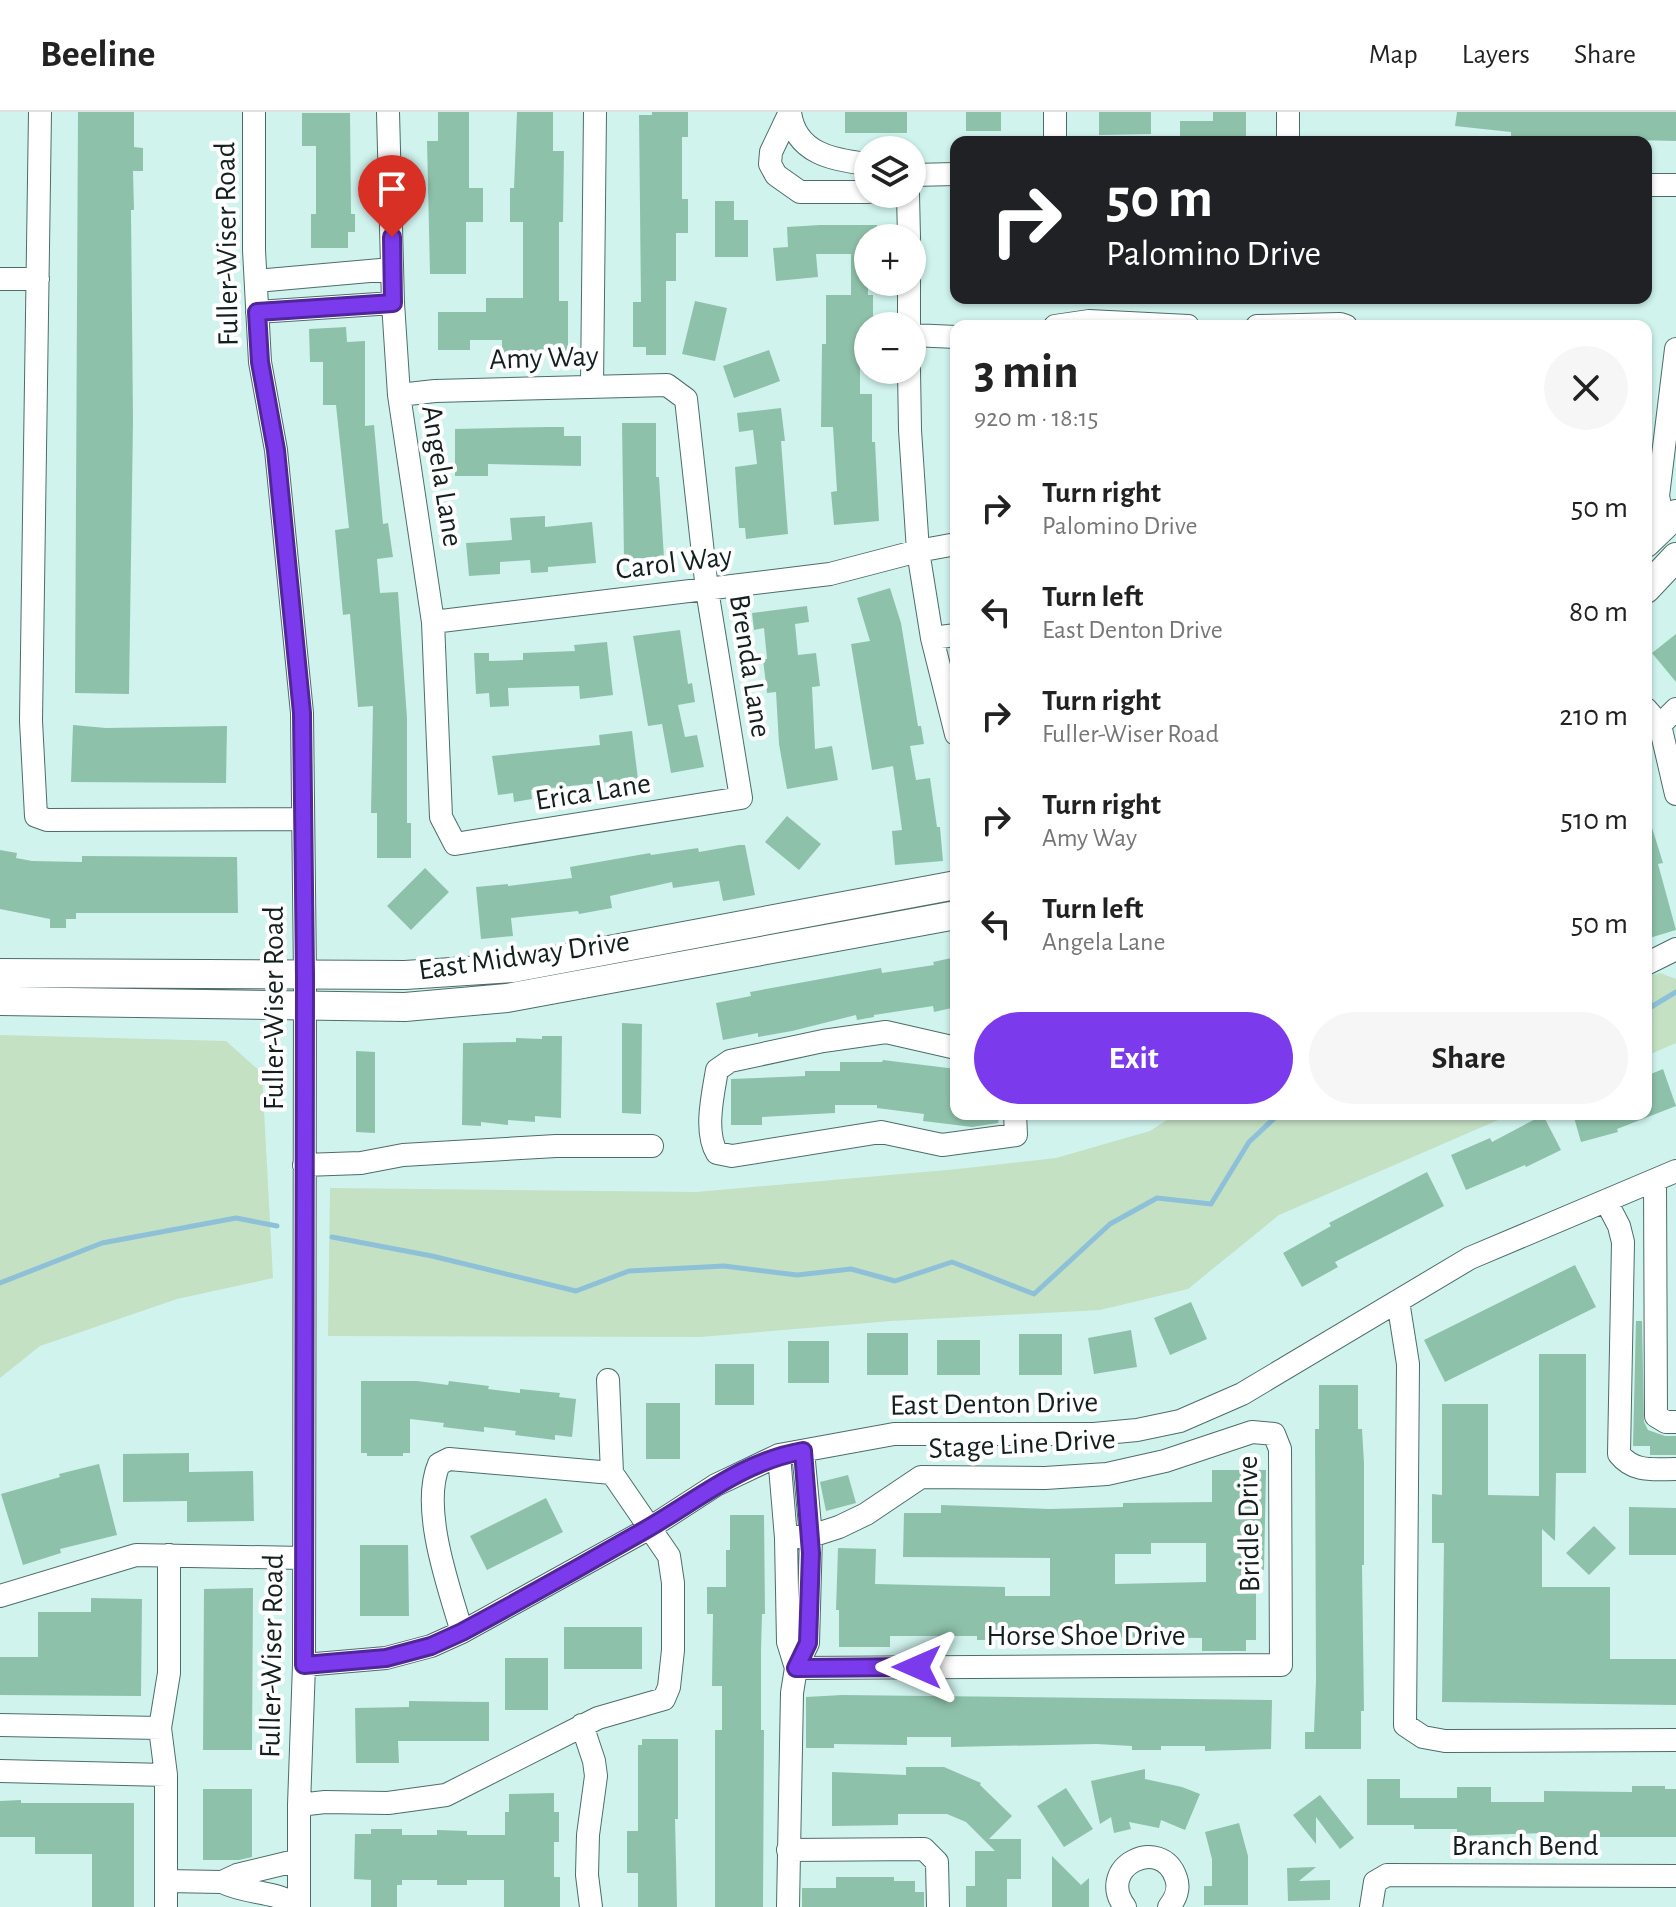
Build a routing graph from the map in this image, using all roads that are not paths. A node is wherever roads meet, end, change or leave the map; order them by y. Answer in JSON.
{"nodes":[{"id":1,"x":40,"y":112,"type":"edge"},
{"id":2,"x":254,"y":112,"type":"edge"},
{"id":3,"x":388,"y":112,"type":"edge"},
{"id":4,"x":595,"y":112,"type":"edge"},
{"id":5,"x":790,"y":112,"type":"edge"},
{"id":6,"x":1055,"y":112,"type":"edge"},
{"id":7,"x":1288,"y":112,"type":"edge"},
{"id":8,"x":1055,"y":136,"type":"edge"},
{"id":9,"x":1288,"y":136,"type":"edge"},
{"id":10,"x":854,"y":162,"type":"edge"},
{"id":11,"x":950,"y":174,"type":"edge"},
{"id":12,"x":926,"y":175,"type":"edge"},
{"id":13,"x":1652,"y":185,"type":"edge"},
{"id":14,"x":1676,"y":185,"type":"edge"},
{"id":15,"x":854,"y":192,"type":"edge"},
{"id":16,"x":392,"y":269,"type":"junction"},
{"id":17,"x":0,"y":279,"type":"edge"},
{"id":18,"x":38,"y":279,"type":"junction"},
{"id":19,"x":256,"y":281,"type":"junction"},
{"id":20,"x":393,"y":303,"type":"junction"},
{"id":21,"x":257,"y":312,"type":"junction"},
{"id":22,"x":926,"y":336,"type":"edge"},
{"id":23,"x":950,"y":337,"type":"edge"},
{"id":24,"x":1676,"y":349,"type":"edge"},
{"id":25,"x":909,"y":384,"type":"edge"},
{"id":26,"x":592,"y":386,"type":"junction"},
{"id":27,"x":399,"y":395,"type":"junction"},
{"id":28,"x":686,"y":399,"type":"joint"},
{"id":29,"x":1662,"y":527,"type":"edge"},
{"id":30,"x":950,"y":545,"type":"edge"},
{"id":31,"x":918,"y":551,"type":"junction"},
{"id":32,"x":1676,"y":557,"type":"edge"},
{"id":33,"x":1652,"y":583,"type":"edge"},
{"id":34,"x":707,"y":590,"type":"junction"},
{"id":35,"x":433,"y":622,"type":"junction"},
{"id":36,"x":950,"y":636,"type":"edge"},
{"id":37,"x":932,"y":638,"type":"junction"},
{"id":38,"x":950,"y":710,"type":"edge"},
{"id":39,"x":1661,"y":715,"type":"edge"},
{"id":40,"x":1676,"y":794,"type":"edge"},
{"id":41,"x":741,"y":798,"type":"joint"},
{"id":42,"x":303,"y":819,"type":"junction"},
{"id":43,"x":455,"y":844,"type":"joint"},
{"id":44,"x":950,"y":886,"type":"edge"},
{"id":45,"x":950,"y":916,"type":"edge"},
{"id":46,"x":1676,"y":949,"type":"edge"},
{"id":47,"x":1652,"y":961,"type":"edge"},
{"id":48,"x":0,"y":973,"type":"edge"},
{"id":49,"x":305,"y":976,"type":"junction"},
{"id":50,"x":0,"y":1001,"type":"edge"},
{"id":51,"x":304,"y":1006,"type":"junction"},
{"id":52,"x":950,"y":1047,"type":"edge"},
{"id":53,"x":1015,"y":1120,"type":"edge"},
{"id":54,"x":652,"y":1146,"type":"dead end"},
{"id":55,"x":304,"y":1165,"type":"junction"},
{"id":56,"x":1676,"y":1171,"type":"edge"},
{"id":57,"x":1655,"y":1181,"type":"junction"},
{"id":58,"x":1606,"y":1201,"type":"junction"},
{"id":59,"x":1656,"y":1263,"type":"junction"},
{"id":60,"x":1623,"y":1265,"type":"junction"},
{"id":61,"x":1398,"y":1301,"type":"junction"},
{"id":62,"x":1656,"y":1301,"type":"junction"},
{"id":63,"x":1624,"y":1302,"type":"junction"},
{"id":64,"x":608,"y":1380,"type":"dead end"},
{"id":65,"x":1676,"y":1422,"type":"edge"},
{"id":66,"x":1224,"y":1443,"type":"joint"},
{"id":67,"x":803,"y":1451,"type":"junction"},
{"id":68,"x":779,"y":1455,"type":"junction"},
{"id":69,"x":1676,"y":1469,"type":"edge"},
{"id":70,"x":612,"y":1473,"type":"junction"},
{"id":71,"x":648,"y":1529,"type":"junction"},
{"id":72,"x":811,"y":1536,"type":"junction"},
{"id":73,"x":786,"y":1538,"type":"junction"},
{"id":74,"x":169,"y":1555,"type":"junction"},
{"id":75,"x":303,"y":1558,"type":"junction"},
{"id":76,"x":0,"y":1596,"type":"edge"},
{"id":77,"x":462,"y":1632,"type":"junction"},
{"id":78,"x":304,"y":1665,"type":"junction"},
{"id":79,"x":1281,"y":1665,"type":"joint"},
{"id":80,"x":796,"y":1668,"type":"junction"},
{"id":81,"x":0,"y":1725,"type":"edge"},
{"id":82,"x":582,"y":1725,"type":"junction"},
{"id":83,"x":160,"y":1728,"type":"junction"},
{"id":84,"x":1676,"y":1740,"type":"edge"},
{"id":85,"x":0,"y":1771,"type":"edge"},
{"id":86,"x":166,"y":1775,"type":"junction"},
{"id":87,"x":299,"y":1805,"type":"junction"},
{"id":88,"x":788,"y":1850,"type":"junction"},
{"id":89,"x":299,"y":1860,"type":"junction"},
{"id":90,"x":1676,"y":1876,"type":"edge"},
{"id":91,"x":166,"y":1881,"type":"junction"},
{"id":92,"x":222,"y":1882,"type":"junction"},
{"id":93,"x":166,"y":1907,"type":"edge"},
{"id":94,"x":299,"y":1907,"type":"edge"},
{"id":95,"x":591,"y":1907,"type":"edge"},
{"id":96,"x":788,"y":1907,"type":"edge"},
{"id":97,"x":938,"y":1907,"type":"edge"},
{"id":98,"x":1125,"y":1907,"type":"edge"},
{"id":99,"x":1169,"y":1907,"type":"edge"},
{"id":100,"x":1371,"y":1907,"type":"edge"}],
"edges":[{"from":1,"to":18,"type":"street"},
{"from":2,"to":19,"type":"street","name":"Fuller-Wiser Road"},
{"from":3,"to":16,"type":"street","name":"Angela Lane"},
{"from":4,"to":26,"type":"street"},
{"from":5,"to":10,"type":"street"},
{"from":5,"to":15,"type":"street"},
{"from":6,"to":8,"type":"street"},
{"from":7,"to":9,"type":"street"},
{"from":11,"to":12,"type":"street"},
{"from":13,"to":14,"type":"street"},
{"from":16,"to":19,"type":"street"},
{"from":16,"to":20,"type":"street","name":"Angela Lane"},
{"from":17,"to":18,"type":"street"},
{"from":18,"to":42,"type":"street"},
{"from":19,"to":21,"type":"street","name":"Fuller-Wiser Road"},
{"from":20,"to":21,"type":"street"},
{"from":20,"to":27,"type":"street","name":"Angela Lane"},
{"from":21,"to":42,"type":"street","name":"Fuller-Wiser Road"},
{"from":22,"to":23,"type":"street"},
{"from":24,"to":29,"type":"street"},
{"from":25,"to":31,"type":"street"},
{"from":26,"to":27,"type":"street","name":"Amy Way"},
{"from":26,"to":28,"type":"street","name":"Amy Way"},
{"from":27,"to":35,"type":"street","name":"Angela Lane"},
{"from":28,"to":34,"type":"street","name":"Brenda Lane"},
{"from":30,"to":31,"type":"street","name":"Carol Way"},
{"from":31,"to":34,"type":"street","name":"Carol Way"},
{"from":31,"to":37,"type":"street"},
{"from":32,"to":33,"type":"main road"},
{"from":34,"to":35,"type":"street","name":"Carol Way"},
{"from":34,"to":41,"type":"street","name":"Brenda Lane"},
{"from":35,"to":43,"type":"street","name":"Angela Lane"},
{"from":36,"to":37,"type":"street"},
{"from":37,"to":38,"type":"street"},
{"from":39,"to":40,"type":"street"},
{"from":41,"to":43,"type":"street","name":"Erica Lane"},
{"from":42,"to":49,"type":"street","name":"Fuller-Wiser Road"},
{"from":44,"to":49,"type":"main road","name":"East Midway Drive"},
{"from":45,"to":51,"type":"main road","name":"East Midway Drive"},
{"from":46,"to":47,"type":"street"},
{"from":48,"to":49,"type":"main road","name":"East Midway Drive"},
{"from":49,"to":51,"type":"street","name":"Fuller-Wiser Road"},
{"from":50,"to":51,"type":"main road","name":"East Midway Drive"},
{"from":51,"to":55,"type":"street","name":"Fuller-Wiser Road"},
{"from":52,"to":53,"type":"street"},
{"from":54,"to":55,"type":"street"},
{"from":55,"to":75,"type":"street","name":"Fuller-Wiser Road"},
{"from":56,"to":57,"type":"street","name":"East Denton Drive"},
{"from":57,"to":58,"type":"street","name":"East Denton Drive"},
{"from":57,"to":59,"type":"street"},
{"from":58,"to":60,"type":"street"},
{"from":58,"to":61,"type":"street","name":"East Denton Drive"},
{"from":59,"to":60,"type":"street"},
{"from":59,"to":62,"type":"street"},
{"from":60,"to":63,"type":"street"},
{"from":61,"to":67,"type":"street","name":"East Denton Drive"},
{"from":61,"to":84,"type":"street"},
{"from":62,"to":63,"type":"street"},
{"from":62,"to":65,"type":"street"},
{"from":63,"to":69,"type":"street"},
{"from":64,"to":70,"type":"street"},
{"from":66,"to":72,"type":"street","name":"Stage Line Drive"},
{"from":66,"to":79,"type":"street","name":"Bridle Drive"},
{"from":67,"to":68,"type":"street","name":"East Denton Drive"},
{"from":67,"to":72,"type":"street"},
{"from":68,"to":71,"type":"street","name":"East Denton Drive"},
{"from":68,"to":73,"type":"street"},
{"from":70,"to":71,"type":"street"},
{"from":70,"to":77,"type":"street"},
{"from":71,"to":77,"type":"street","name":"East Denton Drive"},
{"from":71,"to":82,"type":"street"},
{"from":72,"to":73,"type":"street","name":"Stage Line Drive"},
{"from":72,"to":80,"type":"street"},
{"from":73,"to":80,"type":"street"},
{"from":74,"to":75,"type":"street"},
{"from":74,"to":76,"type":"street"},
{"from":74,"to":83,"type":"street"},
{"from":75,"to":78,"type":"street","name":"Fuller-Wiser Road"},
{"from":77,"to":78,"type":"street","name":"East Denton Drive"},
{"from":78,"to":87,"type":"street","name":"Fuller-Wiser Road"},
{"from":79,"to":80,"type":"street","name":"Horse Shoe Drive"},
{"from":80,"to":88,"type":"street"},
{"from":81,"to":83,"type":"street"},
{"from":82,"to":87,"type":"street"},
{"from":82,"to":95,"type":"street"},
{"from":83,"to":86,"type":"street"},
{"from":85,"to":86,"type":"street"},
{"from":86,"to":91,"type":"street"},
{"from":87,"to":89,"type":"street","name":"Fuller-Wiser Road"},
{"from":88,"to":96,"type":"street"},
{"from":88,"to":97,"type":"street"},
{"from":89,"to":92,"type":"street"},
{"from":89,"to":94,"type":"street","name":"Fuller-Wiser Road"},
{"from":90,"to":100,"type":"street","name":"Branch Bend"},
{"from":91,"to":92,"type":"street"},
{"from":91,"to":93,"type":"street"},
{"from":92,"to":94,"type":"street"},
{"from":98,"to":99,"type":"street"}]}
